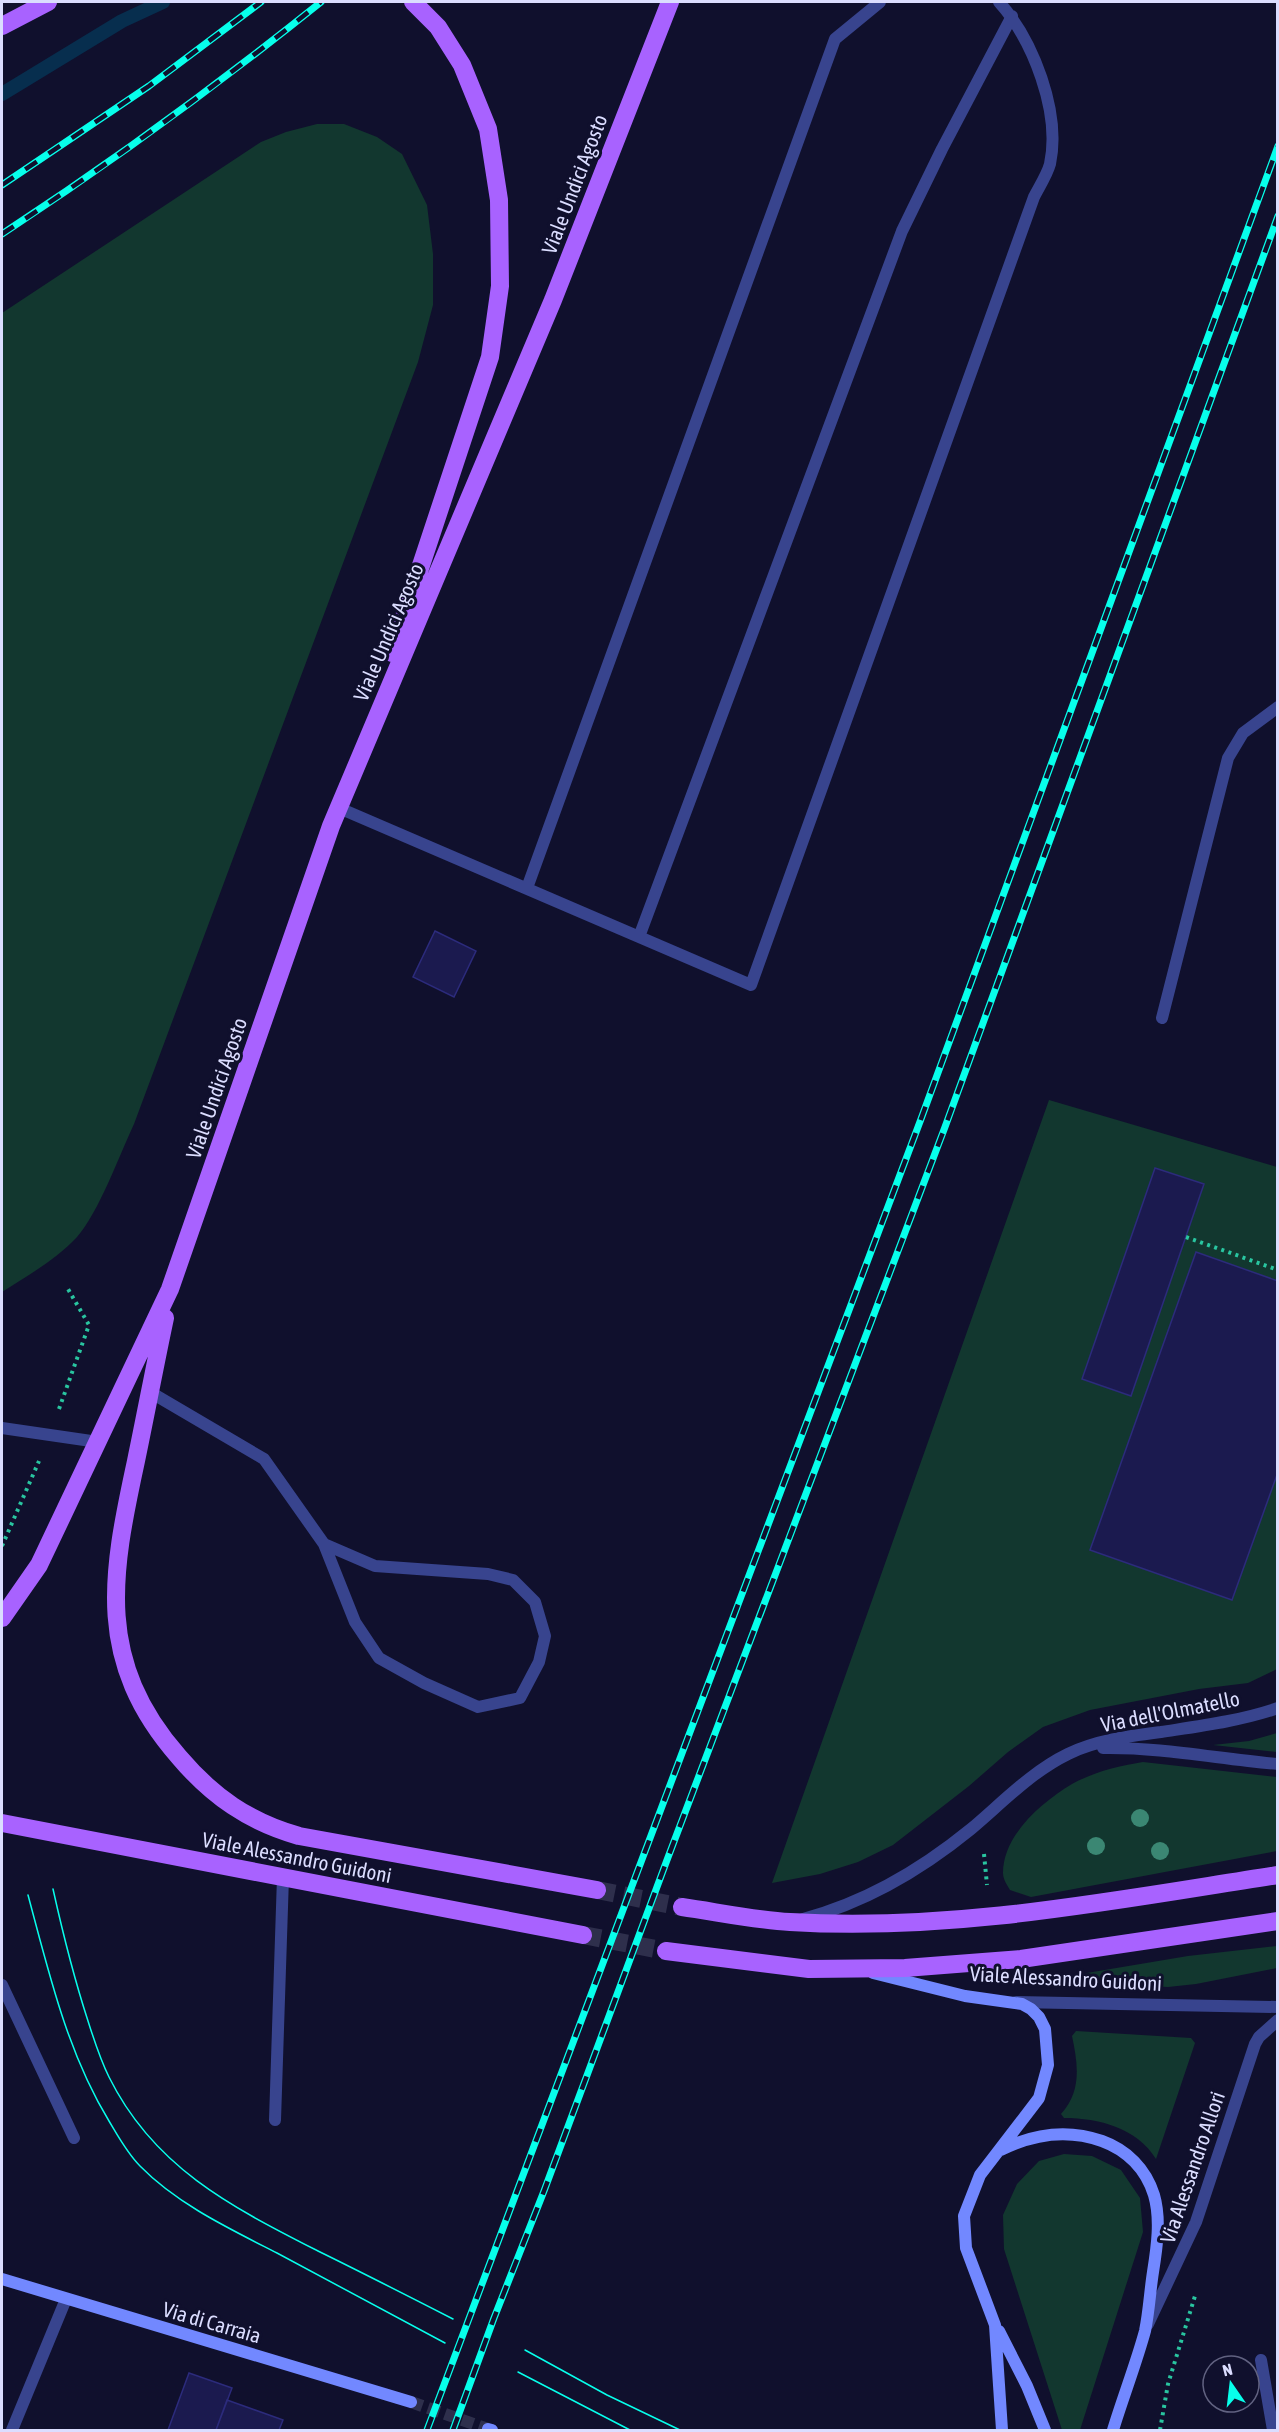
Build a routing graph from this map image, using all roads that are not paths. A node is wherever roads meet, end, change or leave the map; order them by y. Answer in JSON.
{"nodes":[{"id":1,"x":48,"y":2,"type":"edge"},
{"id":2,"x":413,"y":2,"type":"edge"},
{"id":3,"x":670,"y":2,"type":"edge"},
{"id":4,"x":880,"y":2,"type":"edge"},
{"id":5,"x":999,"y":2,"type":"edge"},
{"id":6,"x":1012,"y":16,"type":"junction"},
{"id":7,"x":2,"y":26,"type":"edge"},
{"id":8,"x":1278,"y":707,"type":"edge"},
{"id":9,"x":350,"y":780,"type":"junction"},
{"id":10,"x":339,"y":808,"type":"junction"},
{"id":11,"x":527,"y":888,"type":"junction"},
{"id":12,"x":639,"y":937,"type":"junction"},
{"id":13,"x":1162,"y":1018,"type":"dead end"},
{"id":14,"x":170,"y":1289,"type":"junction"},
{"id":15,"x":150,"y":1392,"type":"junction"},
{"id":16,"x":2,"y":1428,"type":"edge"},
{"id":17,"x":98,"y":1442,"type":"junction"},
{"id":18,"x":324,"y":1544,"type":"junction"},
{"id":19,"x":2,"y":1618,"type":"edge"},
{"id":20,"x":1278,"y":1708,"type":"edge"},
{"id":21,"x":1086,"y":1748,"type":"junction"},
{"id":22,"x":1278,"y":1764,"type":"edge"},
{"id":23,"x":2,"y":1823,"type":"edge"},
{"id":24,"x":299,"y":1836,"type":"joint"},
{"id":25,"x":1278,"y":1875,"type":"edge"},
{"id":26,"x":284,"y":1877,"type":"junction"},
{"id":27,"x":597,"y":1890,"type":"tunnel mouth"},
{"id":28,"x":682,"y":1907,"type":"tunnel mouth"},
{"id":29,"x":1278,"y":1921,"type":"edge"},
{"id":30,"x":789,"y":1922,"type":"junction"},
{"id":31,"x":583,"y":1935,"type":"tunnel mouth"},
{"id":32,"x":666,"y":1951,"type":"tunnel mouth"},
{"id":33,"x":855,"y":1968,"type":"junction"},
{"id":34,"x":2,"y":1985,"type":"edge"},
{"id":35,"x":1009,"y":2002,"type":"junction"},
{"id":36,"x":1278,"y":2007,"type":"edge"},
{"id":37,"x":1278,"y":2020,"type":"edge"},
{"id":38,"x":275,"y":2120,"type":"dead end"},
{"id":39,"x":74,"y":2138,"type":"dead end"},
{"id":40,"x":997,"y":2152,"type":"junction"},
{"id":41,"x":2,"y":2279,"type":"edge"},
{"id":42,"x":66,"y":2299,"type":"junction"},
{"id":43,"x":995,"y":2325,"type":"junction"},
{"id":44,"x":1145,"y":2330,"type":"junction"},
{"id":45,"x":1261,"y":2360,"type":"dead end"},
{"id":46,"x":411,"y":2402,"type":"tunnel mouth"},
{"id":47,"x":12,"y":2430,"type":"edge"},
{"id":48,"x":1002,"y":2430,"type":"edge"},
{"id":49,"x":1045,"y":2430,"type":"edge"},
{"id":50,"x":1113,"y":2430,"type":"edge"},
{"id":51,"x":1273,"y":2430,"type":"edge"}],
"edges":[{"from":1,"to":7,"type":"main road"},
{"from":2,"to":9,"type":"main road"},
{"from":3,"to":9,"type":"main road","name":"Viale Undici Agosto"},
{"from":4,"to":11,"type":"street"},
{"from":5,"to":6,"type":"street"},
{"from":6,"to":12,"type":"street"},
{"from":6,"to":12,"type":"street"},
{"from":8,"to":13,"type":"street"},
{"from":9,"to":10,"type":"main road","name":"Viale Undici Agosto"},
{"from":10,"to":11,"type":"street"},
{"from":10,"to":14,"type":"main road","name":"Viale Undici Agosto"},
{"from":11,"to":12,"type":"street"},
{"from":14,"to":15,"type":"main road","name":"Viale Undici Agosto"},
{"from":14,"to":17,"type":"main road","name":"Viale Undici Agosto"},
{"from":15,"to":18,"type":"street"},
{"from":15,"to":24,"type":"main road","name":"Viale Undici Agosto"},
{"from":16,"to":17,"type":"street"},
{"from":17,"to":19,"type":"main road","name":"Viale Undici Agosto"},
{"from":18,"to":18,"type":"street"},
{"from":20,"to":21,"type":"street","name":"Via dell'Olmatello"},
{"from":21,"to":22,"type":"street"},
{"from":21,"to":30,"type":"street","name":"Via dell'Olmatello"},
{"from":23,"to":26,"type":"main road","name":"Viale Alessandro Guidoni"},
{"from":24,"to":27,"type":"main road","name":"Viale Alessandro Guidoni"},
{"from":25,"to":30,"type":"main road"},
{"from":26,"to":31,"type":"main road","name":"Viale Alessandro Guidoni"},
{"from":26,"to":38,"type":"street"},
{"from":28,"to":30,"type":"main road"},
{"from":29,"to":33,"type":"main road","name":"Viale Alessandro Guidoni"},
{"from":32,"to":33,"type":"main road","name":"Viale Alessandro Guidoni"},
{"from":33,"to":35,"type":"street","name":"Viale Alessandro Guidoni"},
{"from":34,"to":39,"type":"street"},
{"from":35,"to":36,"type":"street","name":"Viale Alessandro Guidoni"},
{"from":35,"to":40,"type":"street"},
{"from":37,"to":44,"type":"street","name":"Via Alessandro Allori"},
{"from":40,"to":43,"type":"street"},
{"from":40,"to":44,"type":"street","name":"Via Alessandro Allori"},
{"from":41,"to":42,"type":"street","name":"Via di Carraia"},
{"from":42,"to":46,"type":"street","name":"Via di Carraia"},
{"from":42,"to":47,"type":"street"},
{"from":43,"to":48,"type":"street"},
{"from":43,"to":49,"type":"street"},
{"from":44,"to":50,"type":"street","name":"Via Alessandro Allori"},
{"from":45,"to":51,"type":"street"}]}
